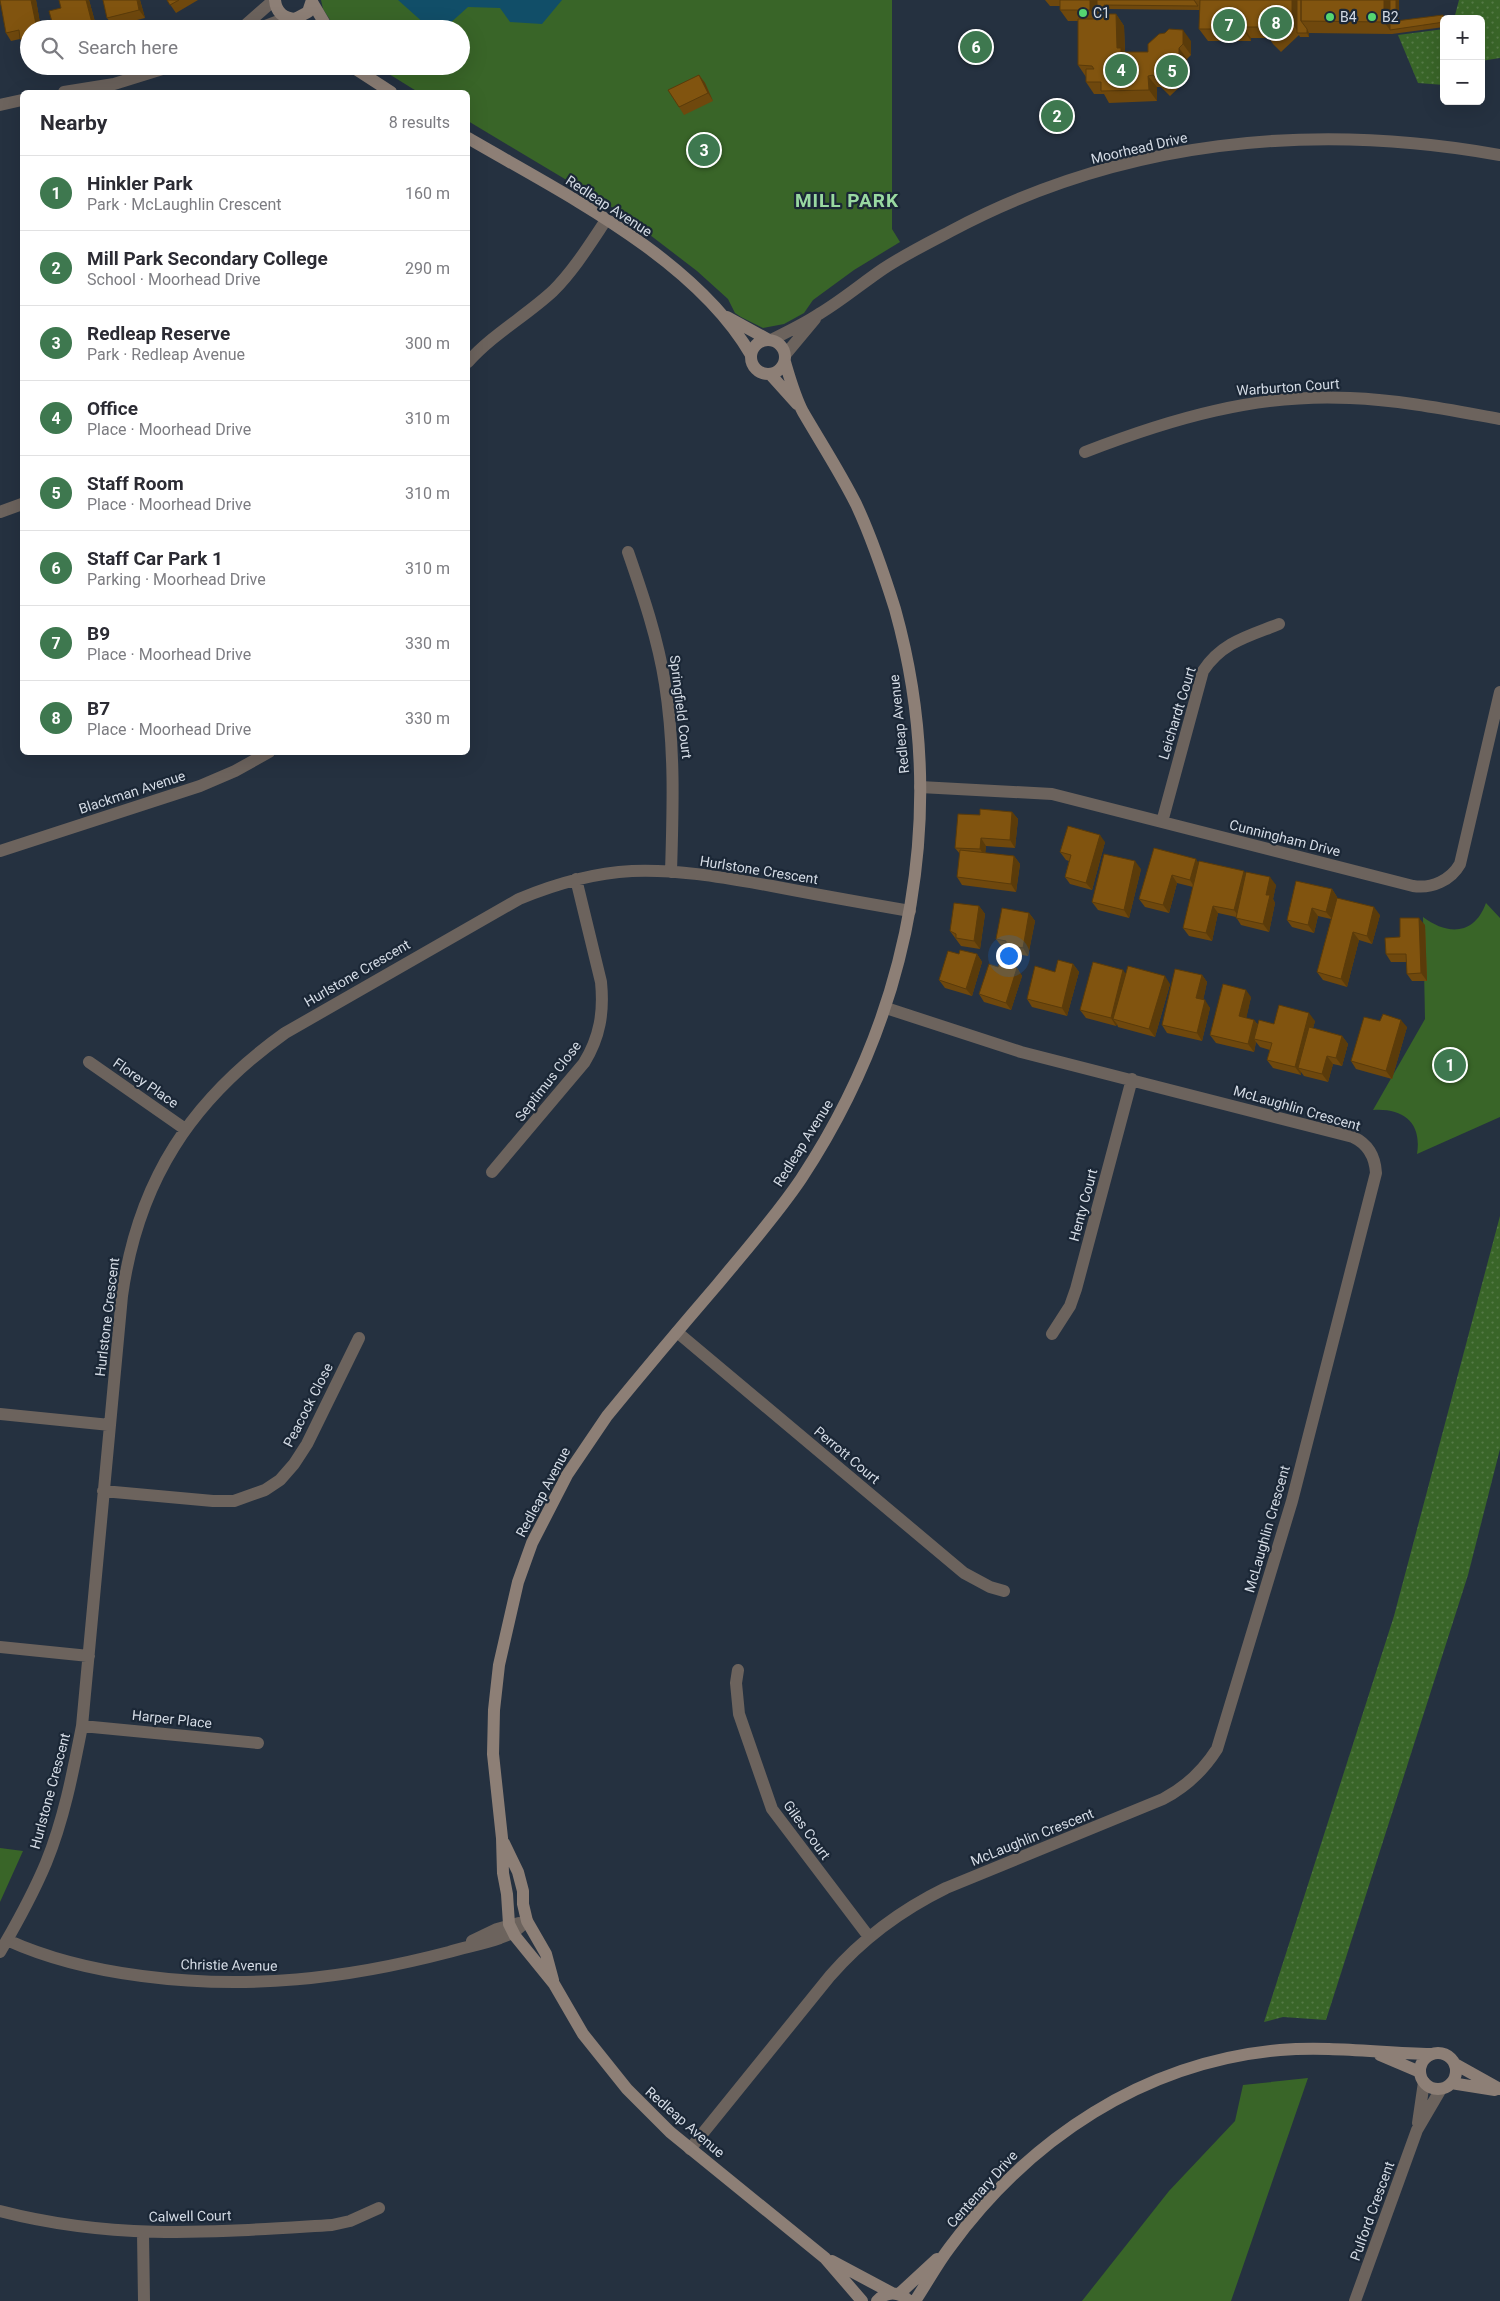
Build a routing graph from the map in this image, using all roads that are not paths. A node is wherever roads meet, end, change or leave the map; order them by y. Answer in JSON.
{"nodes":[{"id":1,"x":275,"y":0,"type":"edge"},
{"id":2,"x":312,"y":1,"type":"edge"},
{"id":3,"x":288,"y":18,"type":"junction"},
{"id":4,"x":252,"y":20,"type":"edge"},
{"id":5,"x":282,"y":20,"type":"edge"},
{"id":6,"x":290,"y":20,"type":"edge"},
{"id":7,"x":323,"y":20,"type":"edge"},
{"id":8,"x":143,"y":75,"type":"edge"},
{"id":9,"x":366,"y":75,"type":"edge"},
{"id":10,"x":76,"y":90,"type":"edge"},
{"id":11,"x":388,"y":90,"type":"edge"},
{"id":12,"x":20,"y":100,"type":"edge"},
{"id":13,"x":0,"y":105,"type":"edge"},
{"id":14,"x":470,"y":139,"type":"edge"},
{"id":15,"x":1500,"y":156,"type":"edge"},
{"id":16,"x":606,"y":220,"type":"junction"},
{"id":17,"x":723,"y":314,"type":"junction"},
{"id":18,"x":818,"y":315,"type":"junction"},
{"id":19,"x":770,"y":340,"type":"junction"},
{"id":20,"x":751,"y":355,"type":"junction"},
{"id":21,"x":785,"y":359,"type":"junction"},
{"id":22,"x":470,"y":360,"type":"edge"},
{"id":23,"x":770,"y":374,"type":"junction"},
{"id":24,"x":802,"y":409,"type":"junction"},
{"id":25,"x":1500,"y":419,"type":"edge"},
{"id":26,"x":1085,"y":452,"type":"dead end"},
{"id":27,"x":20,"y":505,"type":"edge"},
{"id":28,"x":0,"y":512,"type":"edge"},
{"id":29,"x":628,"y":552,"type":"dead end"},
{"id":30,"x":1279,"y":624,"type":"dead end"},
{"id":31,"x":1500,"y":692,"type":"edge"},
{"id":32,"x":264,"y":755,"type":"edge"},
{"id":33,"x":920,"y":787,"type":"junction"},
{"id":34,"x":1162,"y":822,"type":"junction"},
{"id":35,"x":0,"y":851,"type":"edge"},
{"id":36,"x":671,"y":872,"type":"junction"},
{"id":37,"x":576,"y":879,"type":"junction"},
{"id":38,"x":910,"y":911,"type":"junction"},
{"id":39,"x":886,"y":1008,"type":"junction"},
{"id":40,"x":89,"y":1062,"type":"dead end"},
{"id":41,"x":1132,"y":1079,"type":"junction"},
{"id":42,"x":185,"y":1129,"type":"junction"},
{"id":43,"x":492,"y":1172,"type":"dead end"},
{"id":44,"x":677,"y":1332,"type":"junction"},
{"id":45,"x":1052,"y":1334,"type":"dead end"},
{"id":46,"x":359,"y":1338,"type":"dead end"},
{"id":47,"x":0,"y":1414,"type":"edge"},
{"id":48,"x":110,"y":1425,"type":"junction"},
{"id":49,"x":103,"y":1491,"type":"junction"},
{"id":50,"x":1004,"y":1591,"type":"dead end"},
{"id":51,"x":0,"y":1647,"type":"edge"},
{"id":52,"x":89,"y":1656,"type":"junction"},
{"id":53,"x":738,"y":1670,"type":"dead end"},
{"id":54,"x":82,"y":1726,"type":"junction"},
{"id":55,"x":258,"y":1743,"type":"dead end"},
{"id":56,"x":502,"y":1838,"type":"junction"},
{"id":57,"x":527,"y":1921,"type":"junction"},
{"id":58,"x":511,"y":1929,"type":"junction"},
{"id":59,"x":869,"y":1937,"type":"junction"},
{"id":60,"x":7,"y":1940,"type":"junction"},
{"id":61,"x":0,"y":1952,"type":"edge"},
{"id":62,"x":554,"y":1984,"type":"junction"},
{"id":63,"x":1373,"y":2053,"type":"junction"},
{"id":64,"x":1431,"y":2054,"type":"junction"},
{"id":65,"x":1455,"y":2064,"type":"junction"},
{"id":66,"x":1422,"y":2077,"type":"junction"},
{"id":67,"x":1446,"y":2086,"type":"junction"},
{"id":68,"x":1500,"y":2090,"type":"edge"},
{"id":69,"x":1417,"y":2130,"type":"junction"},
{"id":70,"x":690,"y":2149,"type":"junction"},
{"id":71,"x":379,"y":2208,"type":"dead end"},
{"id":72,"x":0,"y":2211,"type":"edge"},
{"id":73,"x":143,"y":2233,"type":"junction"},
{"id":74,"x":950,"y":2247,"type":"junction"},
{"id":75,"x":825,"y":2258,"type":"junction"},
{"id":76,"x":900,"y":2296,"type":"edge"},
{"id":77,"x":144,"y":2301,"type":"edge"},
{"id":78,"x":862,"y":2301,"type":"edge"},
{"id":79,"x":877,"y":2301,"type":"edge"},
{"id":80,"x":915,"y":2301,"type":"edge"},
{"id":81,"x":1355,"y":2301,"type":"edge"}],
"edges":[{"from":1,"to":3,"type":"street"},
{"from":1,"to":4,"type":"street"},
{"from":2,"to":3,"type":"street"},
{"from":2,"to":7,"type":"street"},
{"from":3,"to":5,"type":"street"},
{"from":3,"to":6,"type":"street"},
{"from":8,"to":10,"type":"street"},
{"from":9,"to":11,"type":"street"},
{"from":12,"to":13,"type":"street"},
{"from":14,"to":16,"type":"street","name":"Redleap Avenue"},
{"from":15,"to":18,"type":"street","name":"Moorhead Drive"},
{"from":16,"to":17,"type":"street","name":"Redleap Avenue"},
{"from":16,"to":22,"type":"street"},
{"from":17,"to":19,"type":"street","name":"Redleap Avenue"},
{"from":17,"to":20,"type":"street","name":"Redleap Avenue"},
{"from":18,"to":19,"type":"street","name":"Moorhead Drive"},
{"from":18,"to":21,"type":"street","name":"Moorhead Drive"},
{"from":19,"to":20,"type":"street"},
{"from":19,"to":21,"type":"street"},
{"from":20,"to":23,"type":"street"},
{"from":21,"to":23,"type":"street"},
{"from":21,"to":24,"type":"street","name":"Redleap Avenue"},
{"from":23,"to":24,"type":"street","name":"Redleap Avenue"},
{"from":24,"to":33,"type":"street","name":"Redleap Avenue"},
{"from":25,"to":26,"type":"street","name":"Warburton Court"},
{"from":27,"to":28,"type":"street"},
{"from":29,"to":36,"type":"street","name":"Springfield Court"},
{"from":30,"to":34,"type":"street","name":"Leichardt Court"},
{"from":31,"to":34,"type":"street","name":"Cunningham Drive"},
{"from":32,"to":35,"type":"street","name":"Blackman Avenue"},
{"from":33,"to":34,"type":"street","name":"Cunningham Drive"},
{"from":33,"to":38,"type":"street","name":"Redleap Avenue"},
{"from":36,"to":37,"type":"street","name":"Hurlstone Crescent"},
{"from":36,"to":38,"type":"street","name":"Hurlstone Crescent"},
{"from":37,"to":42,"type":"street","name":"Hurlstone Crescent"},
{"from":37,"to":43,"type":"street","name":"Septimus Close"},
{"from":38,"to":39,"type":"street","name":"Redleap Avenue"},
{"from":39,"to":41,"type":"street","name":"McLaughlin Crescent"},
{"from":39,"to":44,"type":"street","name":"Redleap Avenue"},
{"from":40,"to":42,"type":"street","name":"Florey Place"},
{"from":41,"to":45,"type":"street","name":"Henty Court"},
{"from":41,"to":59,"type":"street","name":"McLaughlin Crescent"},
{"from":42,"to":48,"type":"street","name":"Hurlstone Crescent"},
{"from":44,"to":50,"type":"street","name":"Perrott Court"},
{"from":44,"to":56,"type":"street","name":"Redleap Avenue"},
{"from":46,"to":49,"type":"street","name":"Peacock Close"},
{"from":47,"to":48,"type":"street"},
{"from":48,"to":49,"type":"street","name":"Hurlstone Crescent"},
{"from":49,"to":52,"type":"street","name":"Hurlstone Crescent"},
{"from":51,"to":52,"type":"street"},
{"from":52,"to":54,"type":"street","name":"Hurlstone Crescent"},
{"from":53,"to":59,"type":"street","name":"Giles Court"},
{"from":54,"to":55,"type":"street","name":"Harper Place"},
{"from":54,"to":60,"type":"street","name":"Hurlstone Crescent"},
{"from":56,"to":57,"type":"street","name":"Redleap Avenue"},
{"from":56,"to":58,"type":"street","name":"Redleap Avenue"},
{"from":57,"to":58,"type":"street","name":"Christie Avenue"},
{"from":57,"to":62,"type":"street","name":"Redleap Avenue"},
{"from":58,"to":60,"type":"street","name":"Christie Avenue"},
{"from":58,"to":62,"type":"street","name":"Redleap Avenue"},
{"from":59,"to":70,"type":"street","name":"McLaughlin Crescent"},
{"from":60,"to":61,"type":"street","name":"Hurlstone Crescent"},
{"from":62,"to":70,"type":"street","name":"Redleap Avenue"},
{"from":63,"to":64,"type":"street","name":"Centenary Drive"},
{"from":63,"to":66,"type":"street","name":"Centenary Drive"},
{"from":63,"to":74,"type":"street","name":"Centenary Drive"},
{"from":64,"to":65,"type":"street"},
{"from":64,"to":66,"type":"street"},
{"from":65,"to":67,"type":"street"},
{"from":65,"to":68,"type":"street"},
{"from":66,"to":67,"type":"street"},
{"from":66,"to":69,"type":"street","name":"Pulford Crescent"},
{"from":67,"to":68,"type":"street"},
{"from":67,"to":69,"type":"street","name":"Pulford Crescent"},
{"from":69,"to":81,"type":"street","name":"Pulford Crescent"},
{"from":70,"to":75,"type":"street","name":"Redleap Avenue"},
{"from":71,"to":73,"type":"street","name":"Calwell Court"},
{"from":72,"to":73,"type":"street","name":"Calwell Court"},
{"from":73,"to":77,"type":"street"},
{"from":74,"to":76,"type":"street","name":"Centenary Drive"},
{"from":74,"to":80,"type":"street","name":"Centenary Drive"},
{"from":75,"to":76,"type":"street","name":"Redleap Avenue"},
{"from":75,"to":78,"type":"street","name":"Redleap Avenue"},
{"from":76,"to":79,"type":"street","name":"Centenary Drive"}]}
